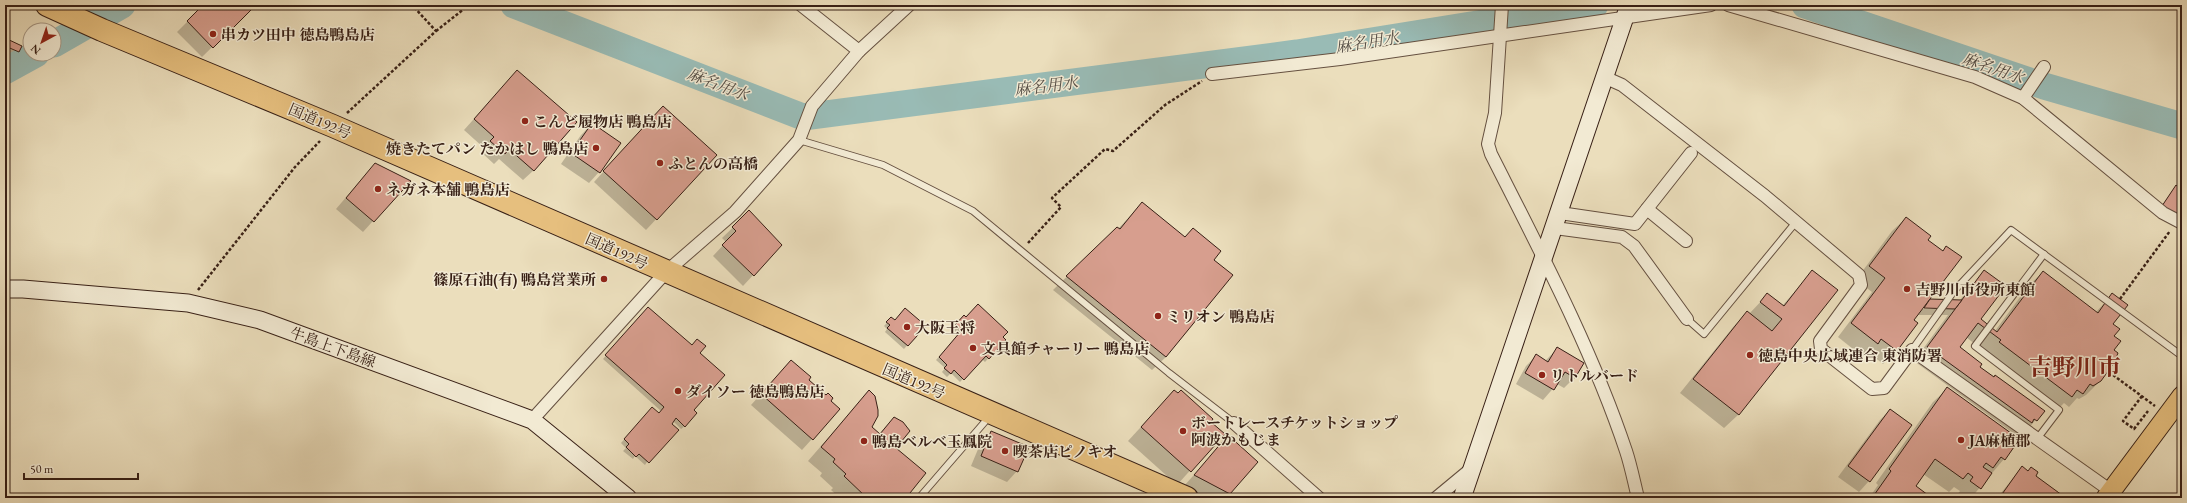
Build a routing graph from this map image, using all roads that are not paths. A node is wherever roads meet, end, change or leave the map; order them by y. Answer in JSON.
{"nodes":[{"id":1,"x":47,"y":5,"type":"edge"},
{"id":2,"x":801,"y":5,"type":"edge"},
{"id":3,"x":909,"y":5,"type":"edge"},
{"id":4,"x":1711,"y":5,"type":"edge"},
{"id":5,"x":1728,"y":5,"type":"edge"},
{"id":6,"x":1502,"y":8,"type":"edge"},
{"id":7,"x":1627,"y":11,"type":"edge"},
{"id":8,"x":1500,"y":32,"type":"junction"},
{"id":9,"x":859,"y":51,"type":"junction"},
{"id":10,"x":2044,"y":67,"type":"dead end"},
{"id":11,"x":1212,"y":74,"type":"road end"},
{"id":12,"x":1604,"y":77,"type":"junction"},
{"id":13,"x":2025,"y":94,"type":"junction"},
{"id":14,"x":799,"y":140,"type":"junction"},
{"id":15,"x":1691,"y":154,"type":"dead end"},
{"id":16,"x":1647,"y":210,"type":"junction"},
{"id":17,"x":1557,"y":221,"type":"junction"},
{"id":18,"x":1796,"y":222,"type":"junction"},
{"id":19,"x":2180,"y":222,"type":"edge"},
{"id":20,"x":1686,"y":241,"type":"dead end"},
{"id":21,"x":2044,"y":254,"type":"junction"},
{"id":22,"x":1543,"y":258,"type":"junction"},
{"id":23,"x":666,"y":272,"type":"junction"},
{"id":24,"x":5,"y":289,"type":"edge"},
{"id":25,"x":1687,"y":319,"type":"joint"},
{"id":26,"x":1912,"y":350,"type":"junction"},
{"id":27,"x":2182,"y":356,"type":"edge"},
{"id":28,"x":2182,"y":396,"type":"edge"},
{"id":29,"x":991,"y":414,"type":"junction"},
{"id":30,"x":532,"y":420,"type":"junction"},
{"id":31,"x":1234,"y":423,"type":"joint"},
{"id":32,"x":2037,"y":439,"type":"junction"},
{"id":33,"x":1471,"y":469,"type":"junction"},
{"id":34,"x":2108,"y":494,"type":"edge"},
{"id":35,"x":628,"y":498,"type":"edge"},
{"id":36,"x":919,"y":498,"type":"edge"},
{"id":37,"x":1187,"y":498,"type":"edge"},
{"id":38,"x":1319,"y":498,"type":"edge"},
{"id":39,"x":1436,"y":498,"type":"edge"},
{"id":40,"x":1462,"y":498,"type":"edge"},
{"id":41,"x":1638,"y":498,"type":"edge"}],
"edges":[{"from":1,"to":23,"type":"highway","name":"国道192号"},
{"from":2,"to":9,"type":"street"},
{"from":3,"to":9,"type":"street"},
{"from":4,"to":7,"type":"street"},
{"from":5,"to":13,"type":"street"},
{"from":6,"to":8,"type":"street"},
{"from":7,"to":8,"type":"street"},
{"from":7,"to":12,"type":"main road"},
{"from":8,"to":11,"type":"street"},
{"from":8,"to":22,"type":"street"},
{"from":9,"to":14,"type":"street"},
{"from":10,"to":13,"type":"street"},
{"from":12,"to":17,"type":"main road"},
{"from":12,"to":18,"type":"street"},
{"from":13,"to":19,"type":"street"},
{"from":14,"to":23,"type":"street"},
{"from":14,"to":31,"type":"lane"},
{"from":15,"to":16,"type":"street"},
{"from":16,"to":17,"type":"street"},
{"from":16,"to":20,"type":"street"},
{"from":17,"to":22,"type":"main road"},
{"from":17,"to":25,"type":"street"},
{"from":18,"to":25,"type":"lane"},
{"from":18,"to":26,"type":"street"},
{"from":21,"to":26,"type":"lane"},
{"from":21,"to":27,"type":"lane"},
{"from":21,"to":32,"type":"lane"},
{"from":22,"to":33,"type":"main road"},
{"from":22,"to":41,"type":"street"},
{"from":23,"to":29,"type":"highway","name":"国道192号"},
{"from":23,"to":30,"type":"street"},
{"from":24,"to":30,"type":"main road","name":"牛島上下島線"},
{"from":26,"to":32,"type":"street"},
{"from":28,"to":34,"type":"main road"},
{"from":29,"to":36,"type":"lane"},
{"from":29,"to":37,"type":"highway","name":"国道192号"},
{"from":30,"to":35,"type":"main road","name":"牛島上下島線"},
{"from":31,"to":38,"type":"street"},
{"from":32,"to":34,"type":"street"},
{"from":33,"to":39,"type":"street"},
{"from":33,"to":40,"type":"main road"}]}
